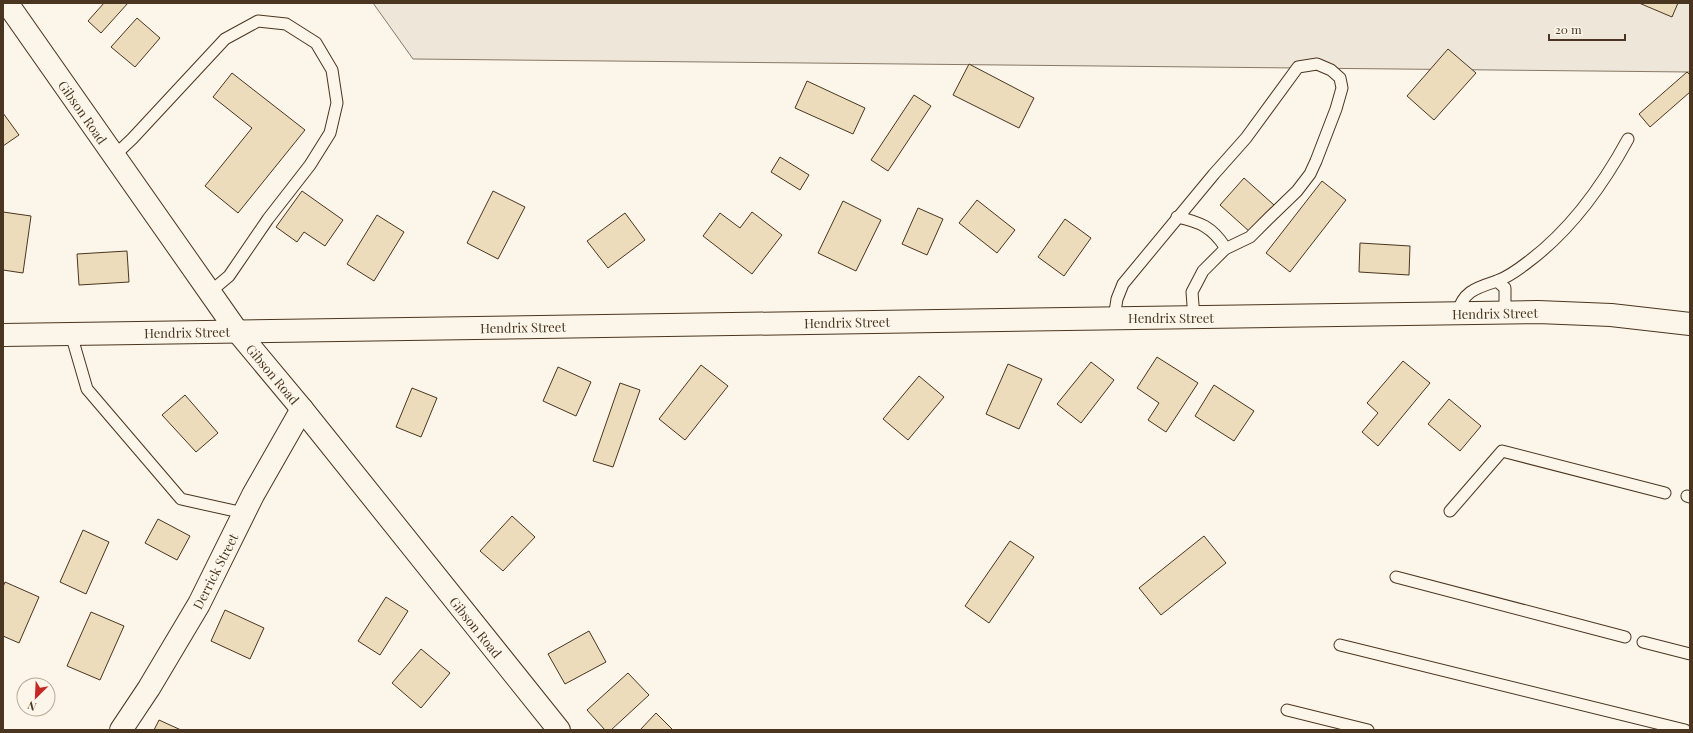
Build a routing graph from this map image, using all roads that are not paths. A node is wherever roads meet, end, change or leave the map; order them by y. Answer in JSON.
{"nodes":[{"id":1,"x":7,"y":3,"type":"edge"},
{"id":2,"x":1628,"y":139,"type":"dead end"},
{"id":3,"x":114,"y":156,"type":"junction"},
{"id":4,"x":1177,"y":217,"type":"junction"},
{"id":5,"x":1225,"y":249,"type":"junction"},
{"id":6,"x":1497,"y":281,"type":"junction"},
{"id":7,"x":210,"y":292,"type":"junction"},
{"id":8,"x":1502,"y":313,"type":"junction"},
{"id":9,"x":1457,"y":314,"type":"junction"},
{"id":10,"x":1114,"y":318,"type":"junction"},
{"id":11,"x":1194,"y":318,"type":"junction"},
{"id":12,"x":1690,"y":324,"type":"edge"},
{"id":13,"x":237,"y":331,"type":"junction"},
{"id":14,"x":70,"y":334,"type":"junction"},
{"id":15,"x":3,"y":335,"type":"edge"},
{"id":16,"x":302,"y":409,"type":"junction"},
{"id":17,"x":1665,"y":493,"type":"dead end"},
{"id":18,"x":1450,"y":511,"type":"dead end"},
{"id":19,"x":244,"y":513,"type":"junction"},
{"id":20,"x":1396,"y":577,"type":"dead end"},
{"id":21,"x":1625,"y":637,"type":"dead end"},
{"id":22,"x":1643,"y":642,"type":"dead end"},
{"id":23,"x":1340,"y":645,"type":"dead end"},
{"id":24,"x":1690,"y":654,"type":"edge"},
{"id":25,"x":1287,"y":710,"type":"dead end"},
{"id":26,"x":121,"y":730,"type":"edge"},
{"id":27,"x":559,"y":730,"type":"edge"},
{"id":28,"x":1368,"y":730,"type":"edge"},
{"id":29,"x":1684,"y":730,"type":"edge"}],
"edges":[{"from":1,"to":3,"type":"street","name":"Gibson Road"},
{"from":2,"to":6,"type":"lane"},
{"from":3,"to":7,"type":"street","name":"Gibson Road"},
{"from":3,"to":7,"type":"lane"},
{"from":4,"to":5,"type":"lane"},
{"from":4,"to":5,"type":"lane"},
{"from":4,"to":10,"type":"lane"},
{"from":5,"to":11,"type":"lane"},
{"from":6,"to":8,"type":"lane"},
{"from":6,"to":9,"type":"lane"},
{"from":7,"to":13,"type":"street","name":"Gibson Road"},
{"from":8,"to":9,"type":"street","name":"Hendrix Street"},
{"from":8,"to":12,"type":"street","name":"Hendrix Street"},
{"from":9,"to":11,"type":"street","name":"Hendrix Street"},
{"from":10,"to":11,"type":"street","name":"Hendrix Street"},
{"from":10,"to":13,"type":"street","name":"Hendrix Street"},
{"from":13,"to":14,"type":"street","name":"Hendrix Street"},
{"from":13,"to":16,"type":"street","name":"Gibson Road"},
{"from":14,"to":15,"type":"street","name":"Hendrix Street"},
{"from":14,"to":19,"type":"lane"},
{"from":16,"to":19,"type":"street","name":"Derrick Street"},
{"from":16,"to":27,"type":"street","name":"Gibson Road"},
{"from":17,"to":18,"type":"lane"},
{"from":19,"to":26,"type":"street","name":"Derrick Street"},
{"from":20,"to":21,"type":"lane"},
{"from":22,"to":24,"type":"lane"},
{"from":23,"to":29,"type":"lane"},
{"from":25,"to":28,"type":"lane"}]}
